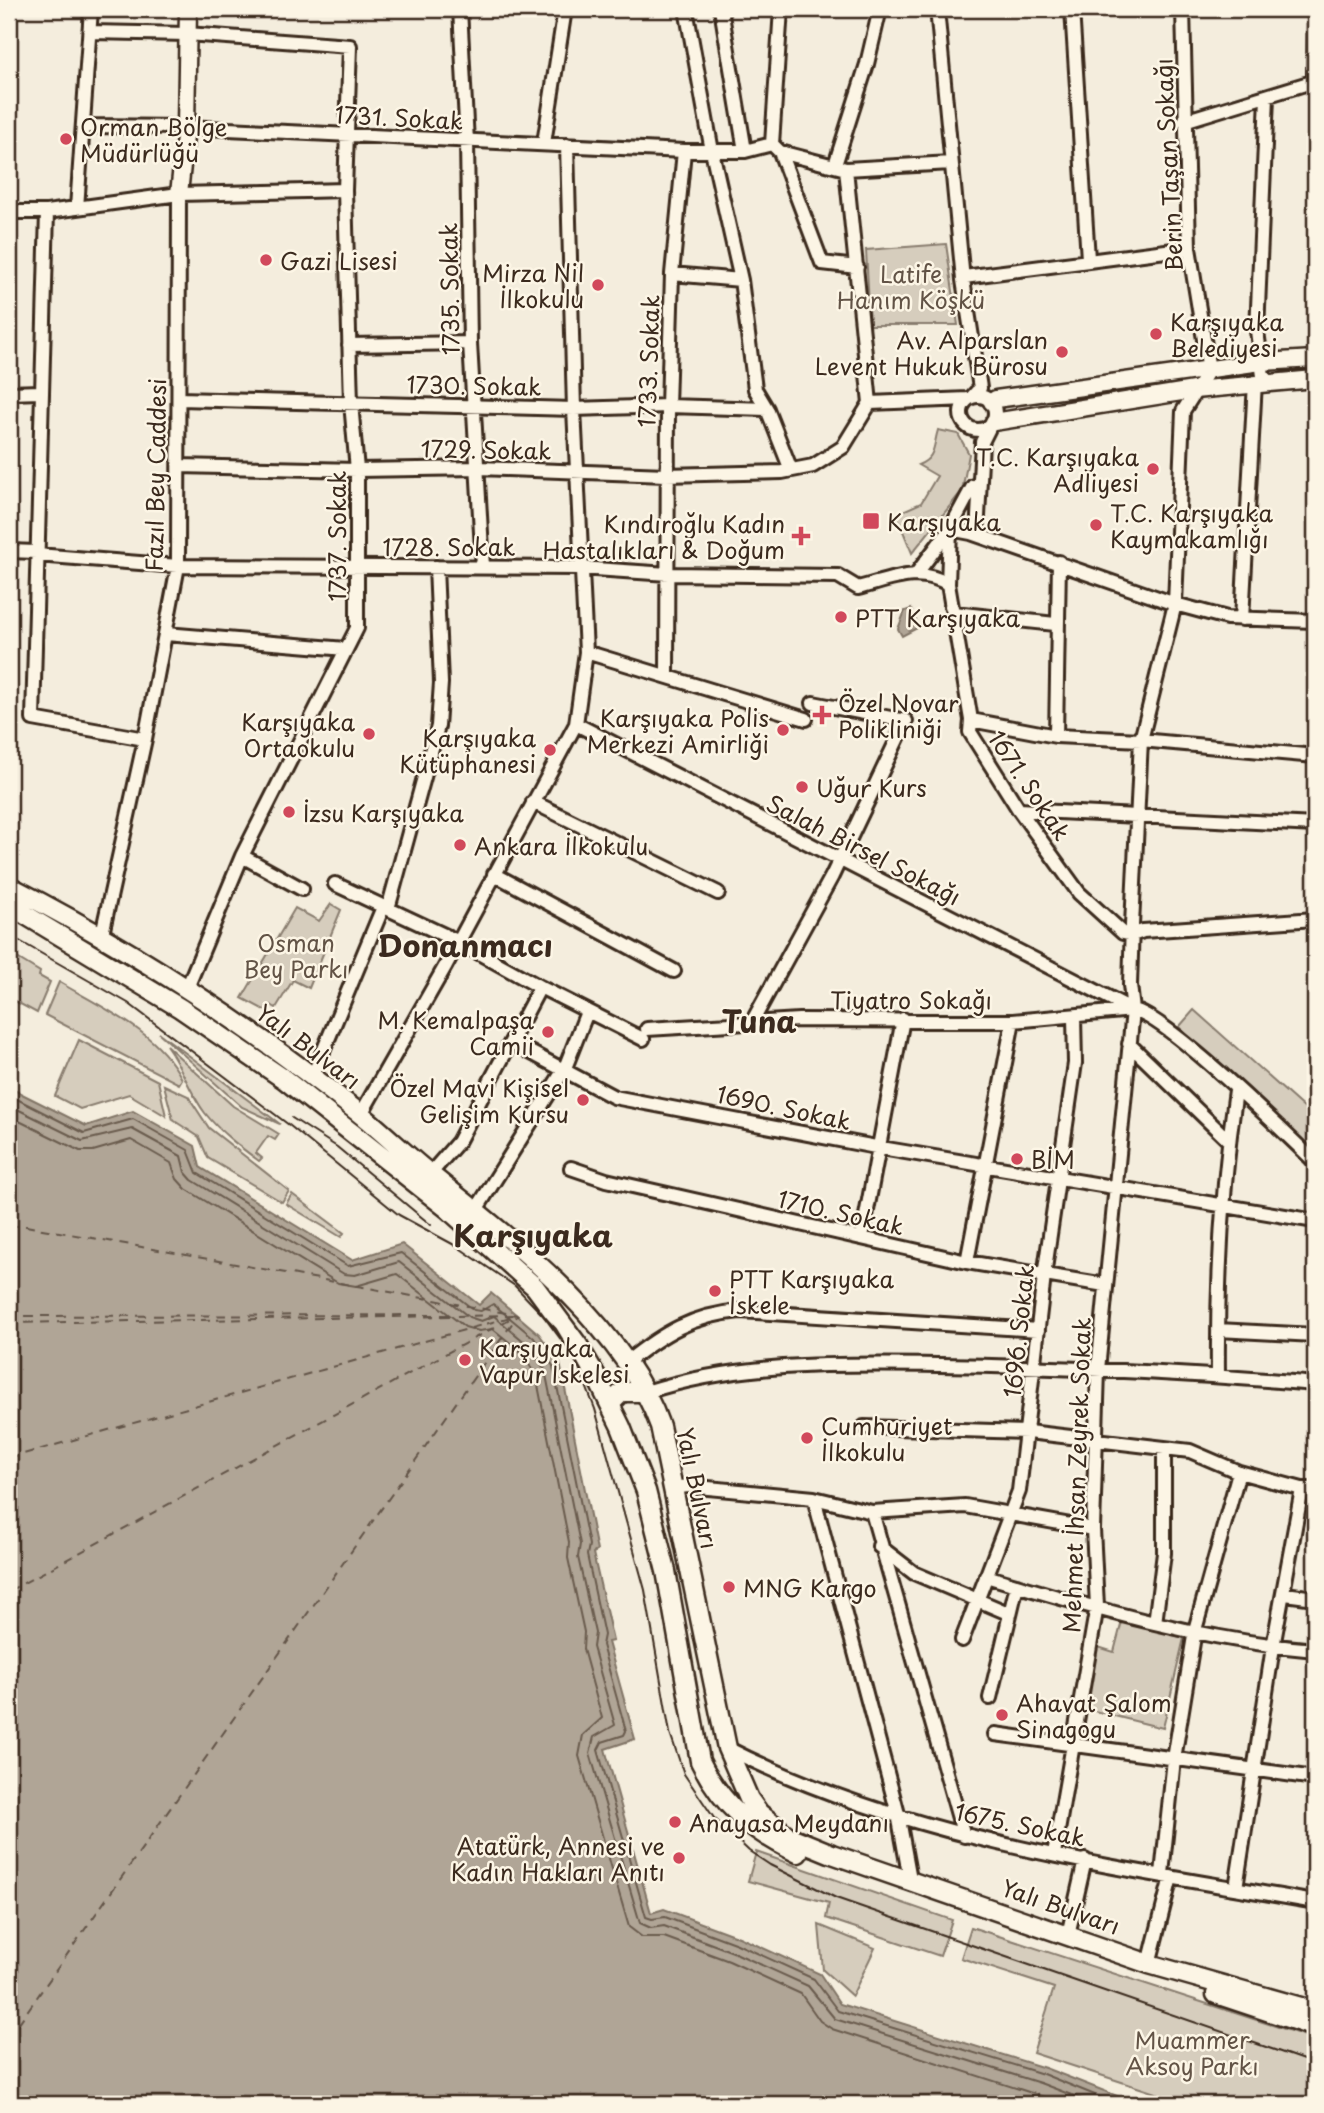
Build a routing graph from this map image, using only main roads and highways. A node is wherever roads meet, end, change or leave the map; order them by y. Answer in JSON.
{"nodes":[{"id":1,"x":188,"y":9,"type":"edge"},
{"id":2,"x":179,"y":194,"type":"road end"},
{"id":3,"x":1315,"y":359,"type":"edge"},
{"id":4,"x":1315,"y":379,"type":"edge"},
{"id":5,"x":990,"y":401,"type":"road end"},
{"id":6,"x":992,"y":424,"type":"road end"},
{"id":7,"x":9,"y":886,"type":"edge"},
{"id":8,"x":9,"y":905,"type":"edge"},
{"id":9,"x":646,"y":1392,"type":"junction"},
{"id":10,"x":612,"y":1409,"type":"junction"},
{"id":11,"x":727,"y":1748,"type":"junction"},
{"id":12,"x":701,"y":1761,"type":"junction"},
{"id":13,"x":1315,"y":2011,"type":"edge"},
{"id":14,"x":1315,"y":2027,"type":"edge"}],
"edges":[{"from":1,"to":2,"type":"main road","name":"Fazıl Bey Caddesi"},
{"from":3,"to":5,"type":"main road"},
{"from":4,"to":6,"type":"main road"},
{"from":7,"to":9,"type":"main road","name":"Yalı Bulvarı"},
{"from":8,"to":10,"type":"main road","name":"Yalı Bulvarı"},
{"from":9,"to":10,"type":"main road"},
{"from":9,"to":11,"type":"main road","name":"Yalı Bulvarı"},
{"from":10,"to":12,"type":"main road","name":"Yalı Bulvarı"},
{"from":11,"to":12,"type":"main road"},
{"from":11,"to":13,"type":"main road","name":"Yalı Bulvarı"},
{"from":12,"to":14,"type":"main road","name":"Yalı Bulvarı"}]}
